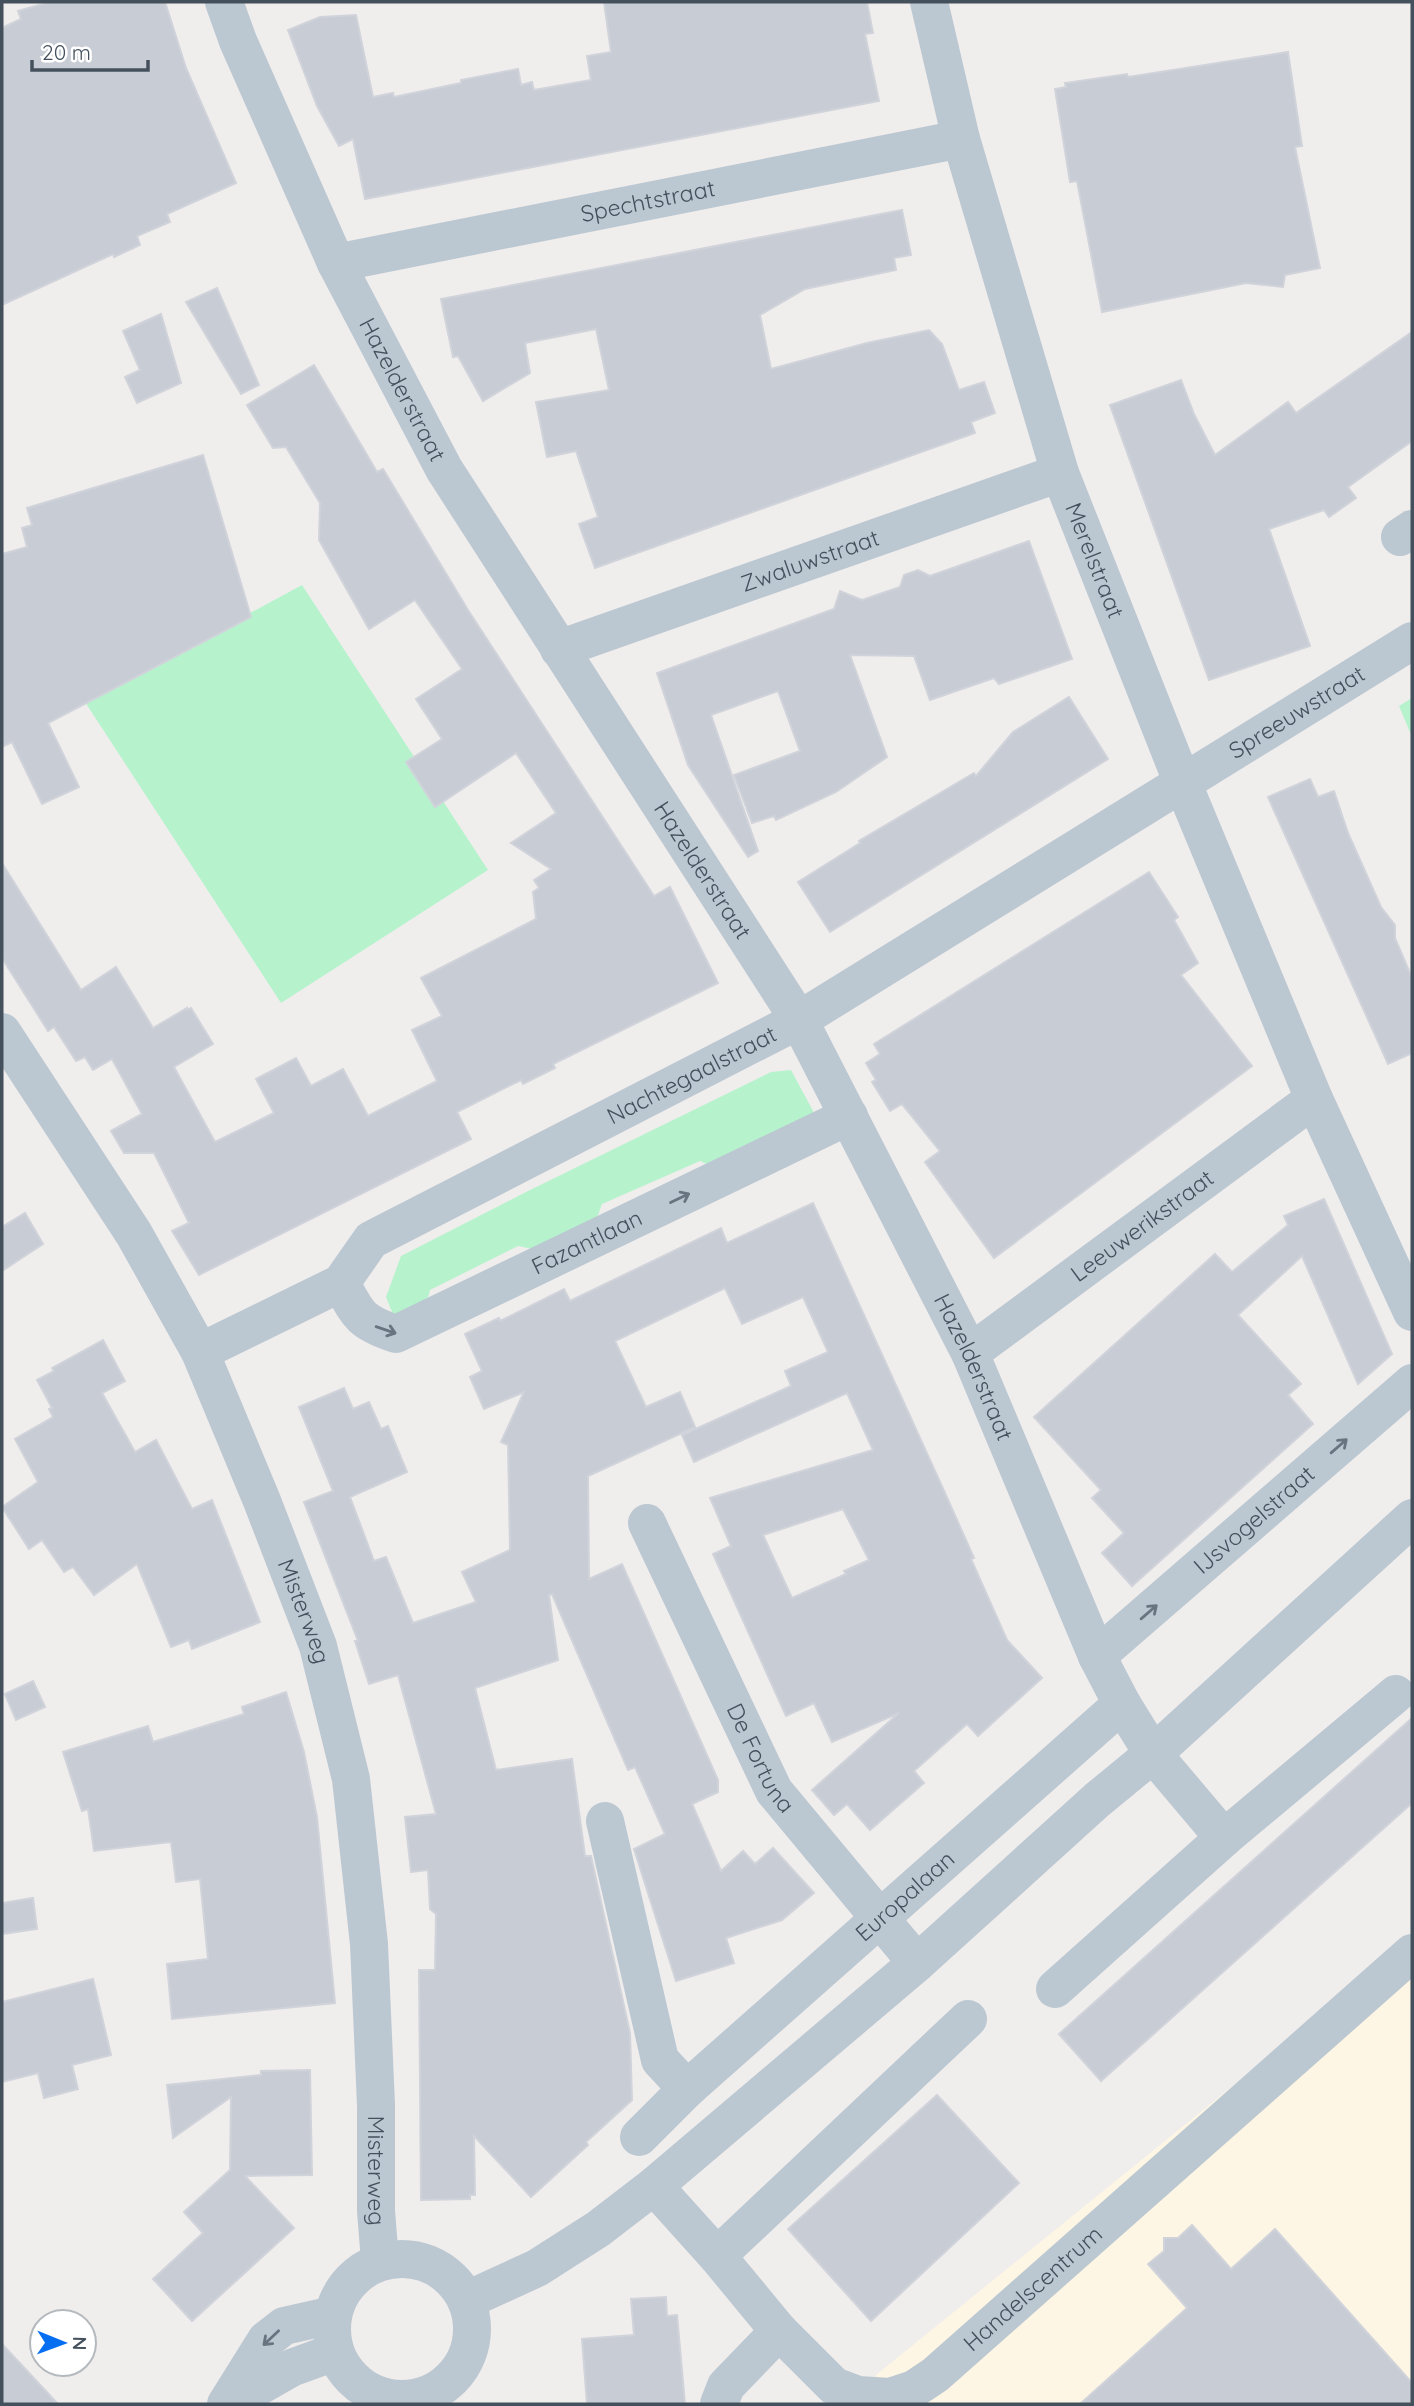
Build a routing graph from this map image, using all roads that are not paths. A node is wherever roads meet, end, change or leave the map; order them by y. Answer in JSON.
{"nodes":[{"id":1,"x":224,"y":2,"type":"edge"},
{"id":2,"x":929,"y":2,"type":"edge"},
{"id":3,"x":936,"y":2,"type":"edge"},
{"id":4,"x":961,"y":139,"type":"junction"},
{"id":5,"x":336,"y":263,"type":"junction"},
{"id":6,"x":1060,"y":473,"type":"junction"},
{"id":7,"x":1412,"y":641,"type":"edge"},
{"id":8,"x":559,"y":649,"type":"junction"},
{"id":9,"x":1183,"y":784,"type":"junction"},
{"id":10,"x":799,"y":1020,"type":"junction"},
{"id":11,"x":2,"y":1032,"type":"edge"},
{"id":12,"x":1314,"y":1099,"type":"junction"},
{"id":13,"x":849,"y":1116,"type":"junction"},
{"id":14,"x":341,"y":1283,"type":"junction"},
{"id":15,"x":1408,"y":1288,"type":"edge"},
{"id":16,"x":200,"y":1352,"type":"junction"},
{"id":17,"x":970,"y":1353,"type":"junction"},
{"id":18,"x":1412,"y":1383,"type":"edge"},
{"id":19,"x":1412,"y":1518,"type":"edge"},
{"id":20,"x":647,"y":1523,"type":"dead end"},
{"id":21,"x":1097,"y":1656,"type":"junction"},
{"id":22,"x":1396,"y":1694,"type":"dead end"},
{"id":23,"x":1122,"y":1703,"type":"junction"},
{"id":24,"x":1153,"y":1754,"type":"junction"},
{"id":25,"x":606,"y":1821,"type":"dead end"},
{"id":26,"x":1224,"y":1838,"type":"junction"},
{"id":27,"x":880,"y":1918,"type":"junction"},
{"id":28,"x":1412,"y":1953,"type":"edge"},
{"id":29,"x":917,"y":1963,"type":"junction"},
{"id":30,"x":1055,"y":1989,"type":"dead end"},
{"id":31,"x":968,"y":2019,"type":"dead end"},
{"id":32,"x":687,"y":2089,"type":"junction"},
{"id":33,"x":639,"y":2137,"type":"dead end"},
{"id":34,"x":654,"y":2186,"type":"junction"},
{"id":35,"x":717,"y":2256,"type":"junction"},
{"id":36,"x":380,"y":2262,"type":"junction"},
{"id":37,"x":467,"y":2300,"type":"junction"},
{"id":38,"x":333,"y":2315,"type":"junction"},
{"id":39,"x":779,"y":2331,"type":"junction"},
{"id":40,"x":335,"y":2353,"type":"junction"},
{"id":41,"x":397,"y":2402,"type":"edge"},
{"id":42,"x":227,"y":2404,"type":"edge"},
{"id":43,"x":719,"y":2404,"type":"edge"}],
"edges":[{"from":1,"to":5,"type":"street","name":"Hazelderstraat"},
{"from":2,"to":3,"type":"street"},
{"from":2,"to":4,"type":"street","name":"Merelstraat"},
{"from":4,"to":5,"type":"street","name":"Spechtstraat"},
{"from":4,"to":6,"type":"street","name":"Merelstraat"},
{"from":5,"to":8,"type":"street","name":"Hazelderstraat"},
{"from":6,"to":8,"type":"street","name":"Zwaluwstraat"},
{"from":6,"to":9,"type":"street","name":"Merelstraat"},
{"from":7,"to":9,"type":"street","name":"Spreeuwstraat"},
{"from":8,"to":10,"type":"street","name":"Hazelderstraat"},
{"from":9,"to":10,"type":"street","name":"Nachtegaalstraat"},
{"from":9,"to":12,"type":"street","name":"Merelstraat"},
{"from":10,"to":13,"type":"street","name":"Hazelderstraat"},
{"from":10,"to":14,"type":"street","name":"Nachtegaalstraat"},
{"from":11,"to":16,"type":"street","name":"Misterweg"},
{"from":12,"to":15,"type":"street"},
{"from":12,"to":17,"type":"street","name":"Leeuwerikstraat"},
{"from":14,"to":13,"type":"street","name":"Fazantlaan","one_way":true},
{"from":13,"to":17,"type":"street","name":"Hazelderstraat"},
{"from":14,"to":16,"type":"street","name":"Nachtegaalstraat"},
{"from":16,"to":36,"type":"street","name":"Misterweg"},
{"from":17,"to":21,"type":"street","name":"Hazelderstraat"},
{"from":21,"to":18,"type":"street","name":"IJsvogelstraat","one_way":true},
{"from":19,"to":24,"type":"street"},
{"from":20,"to":27,"type":"street","name":"De Fortuna"},
{"from":21,"to":23,"type":"street","name":"Hazelderstraat"},
{"from":22,"to":26,"type":"street"},
{"from":23,"to":24,"type":"street","name":"Hazelderstraat"},
{"from":23,"to":27,"type":"street","name":"Europalaan"},
{"from":24,"to":26,"type":"street"},
{"from":24,"to":29,"type":"street"},
{"from":25,"to":32,"type":"street"},
{"from":26,"to":30,"type":"street"},
{"from":27,"to":29,"type":"street","name":"De Fortuna"},
{"from":27,"to":32,"type":"street","name":"Europalaan"},
{"from":28,"to":39,"type":"street","name":"Handelscentrum"},
{"from":29,"to":34,"type":"street"},
{"from":31,"to":35,"type":"street"},
{"from":32,"to":33,"type":"street","name":"Europalaan"},
{"from":34,"to":35,"type":"street","name":"Handelscentrum"},
{"from":34,"to":37,"type":"street"},
{"from":35,"to":39,"type":"street","name":"Handelscentrum"},
{"from":36,"to":37,"type":"street"},
{"from":36,"to":38,"type":"street"},
{"from":37,"to":41,"type":"street"},
{"from":38,"to":40,"type":"street"},
{"from":38,"to":42,"type":"street","one_way":true},
{"from":39,"to":43,"type":"street"},
{"from":40,"to":41,"type":"street"},
{"from":40,"to":42,"type":"street"}]}
